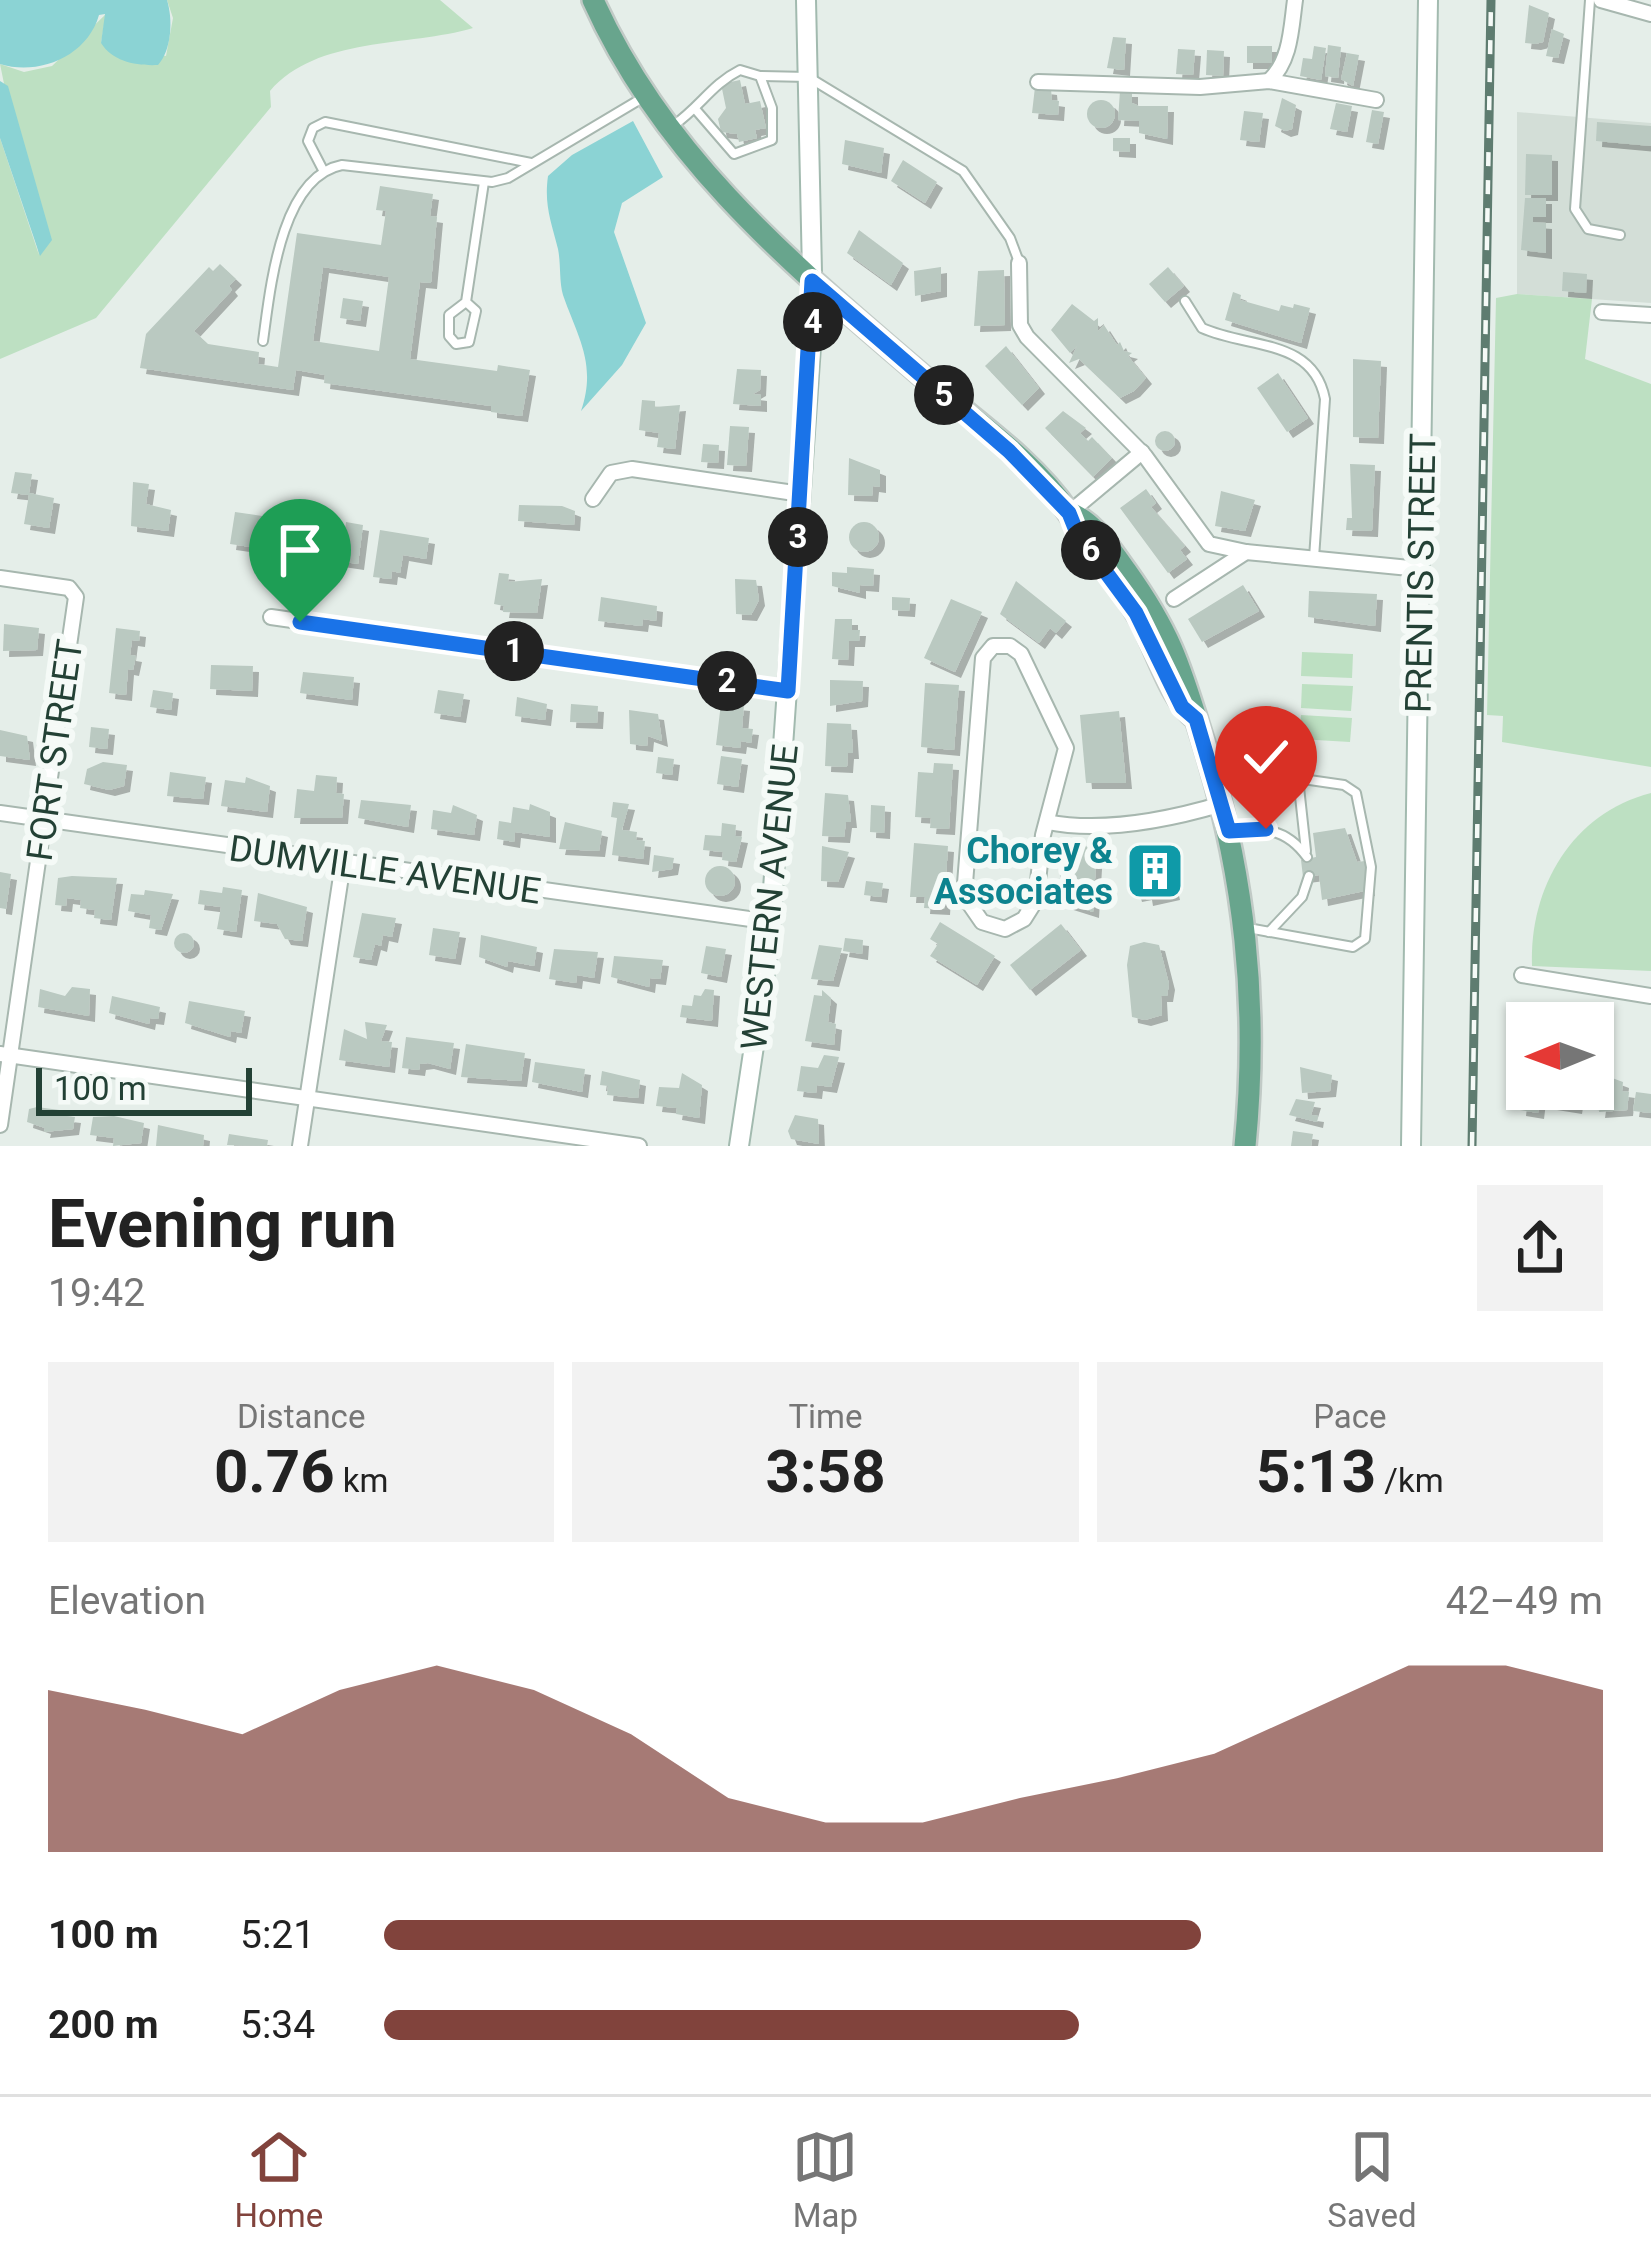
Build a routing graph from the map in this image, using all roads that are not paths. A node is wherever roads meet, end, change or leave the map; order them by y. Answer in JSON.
{"nodes":[{"id":1,"x":593,"y":0,"type":"edge"},
{"id":2,"x":806,"y":0,"type":"edge"},
{"id":3,"x":1295,"y":0,"type":"edge"},
{"id":4,"x":1428,"y":0,"type":"edge"},
{"id":5,"x":1590,"y":0,"type":"edge"},
{"id":6,"x":1601,"y":0,"type":"edge"},
{"id":7,"x":1651,"y":14,"type":"edge"},
{"id":8,"x":760,"y":76,"type":"junction"},
{"id":9,"x":808,"y":77,"type":"junction"},
{"id":10,"x":1269,"y":81,"type":"junction"},
{"id":11,"x":1038,"y":82,"type":"dead end"},
{"id":12,"x":645,"y":96,"type":"junction"},
{"id":13,"x":1376,"y":100,"type":"dead end"},
{"id":14,"x":696,"y":110,"type":"junction"},
{"id":15,"x":668,"y":129,"type":"junction"},
{"id":16,"x":533,"y":163,"type":"junction"},
{"id":17,"x":323,"y":171,"type":"junction"},
{"id":18,"x":484,"y":182,"type":"junction"},
{"id":19,"x":1620,"y":235,"type":"dead end"},
{"id":20,"x":1019,"y":263,"type":"joint"},
{"id":21,"x":812,"y":281,"type":"junction"},
{"id":22,"x":1185,"y":301,"type":"dead end"},
{"id":23,"x":466,"y":302,"type":"junction"},
{"id":24,"x":1603,"y":312,"type":"dead end"},
{"id":25,"x":1651,"y":315,"type":"edge"},
{"id":26,"x":263,"y":341,"type":"dead end"},
{"id":27,"x":1142,"y":452,"type":"junction"},
{"id":28,"x":801,"y":494,"type":"junction"},
{"id":29,"x":593,"y":499,"type":"dead end"},
{"id":30,"x":1069,"y":513,"type":"junction"},
{"id":31,"x":1246,"y":552,"type":"junction"},
{"id":32,"x":1314,"y":558,"type":"junction"},
{"id":33,"x":1420,"y":569,"type":"junction"},
{"id":34,"x":0,"y":578,"type":"edge"},
{"id":35,"x":1174,"y":599,"type":"dead end"},
{"id":36,"x":271,"y":617,"type":"dead end"},
{"id":37,"x":788,"y":691,"type":"junction"},
{"id":38,"x":1211,"y":766,"type":"junction"},
{"id":39,"x":1298,"y":778,"type":"junction"},
{"id":40,"x":1222,"y":804,"type":"junction"},
{"id":41,"x":0,"y":813,"type":"edge"},
{"id":42,"x":45,"y":820,"type":"junction"},
{"id":43,"x":1047,"y":822,"type":"junction"},
{"id":44,"x":1229,"y":831,"type":"junction"},
{"id":45,"x":343,"y":863,"type":"junction"},
{"id":46,"x":1309,"y":876,"type":"dead end"},
{"id":47,"x":771,"y":922,"type":"junction"},
{"id":48,"x":1258,"y":930,"type":"junction"},
{"id":49,"x":1522,"y":975,"type":"dead end"},
{"id":50,"x":1651,"y":996,"type":"edge"},
{"id":51,"x":5,"y":1054,"type":"edge"},
{"id":52,"x":307,"y":1098,"type":"junction"},
{"id":53,"x":0,"y":1125,"type":"edge"},
{"id":54,"x":300,"y":1146,"type":"edge"},
{"id":55,"x":639,"y":1146,"type":"edge"},
{"id":56,"x":739,"y":1146,"type":"edge"},
{"id":57,"x":1245,"y":1146,"type":"edge"},
{"id":58,"x":1411,"y":1146,"type":"edge"}],
"edges":[{"from":1,"to":12,"type":"main road"},
{"from":2,"to":9,"type":"street","name":"WESTERN AVENUE"},
{"from":3,"to":10,"type":"street"},
{"from":4,"to":33,"type":"street","name":"PRENTIS STREET"},
{"from":5,"to":19,"type":"lane"},
{"from":6,"to":7,"type":"street"},
{"from":8,"to":9,"type":"lane"},
{"from":8,"to":14,"type":"lane"},
{"from":8,"to":14,"type":"lane"},
{"from":9,"to":20,"type":"lane"},
{"from":9,"to":21,"type":"street","name":"WESTERN AVENUE"},
{"from":10,"to":11,"type":"street"},
{"from":10,"to":13,"type":"street"},
{"from":12,"to":15,"type":"main road"},
{"from":12,"to":16,"type":"lane"},
{"from":14,"to":15,"type":"lane"},
{"from":15,"to":21,"type":"main road"},
{"from":16,"to":17,"type":"lane"},
{"from":16,"to":18,"type":"lane"},
{"from":17,"to":18,"type":"lane"},
{"from":17,"to":26,"type":"lane"},
{"from":18,"to":23,"type":"lane"},
{"from":20,"to":27,"type":"street"},
{"from":21,"to":28,"type":"street","name":"WESTERN AVENUE"},
{"from":21,"to":30,"type":"main road"},
{"from":22,"to":32,"type":"lane"},
{"from":23,"to":23,"type":"lane"},
{"from":24,"to":25,"type":"street"},
{"from":27,"to":30,"type":"street"},
{"from":27,"to":31,"type":"street"},
{"from":28,"to":29,"type":"street"},
{"from":28,"to":37,"type":"street","name":"WESTERN AVENUE"},
{"from":30,"to":38,"type":"main road"},
{"from":31,"to":32,"type":"street"},
{"from":31,"to":35,"type":"street"},
{"from":32,"to":33,"type":"street"},
{"from":33,"to":58,"type":"street","name":"PRENTIS STREET"},
{"from":34,"to":42,"type":"street","name":"FORT STREET"},
{"from":36,"to":37,"type":"street"},
{"from":37,"to":47,"type":"street","name":"WESTERN AVENUE"},
{"from":38,"to":39,"type":"lane"},
{"from":38,"to":40,"type":"main road"},
{"from":39,"to":44,"type":"lane"},
{"from":39,"to":48,"type":"lane"},
{"from":40,"to":43,"type":"street"},
{"from":40,"to":44,"type":"main road"},
{"from":41,"to":42,"type":"street","name":"DUMVILLE AVENUE"},
{"from":42,"to":45,"type":"street","name":"DUMVILLE AVENUE"},
{"from":42,"to":51,"type":"street","name":"FORT STREET"},
{"from":43,"to":43,"type":"street"},
{"from":44,"to":48,"type":"main road"},
{"from":45,"to":47,"type":"street","name":"DUMVILLE AVENUE"},
{"from":45,"to":52,"type":"street"},
{"from":46,"to":48,"type":"lane"},
{"from":47,"to":56,"type":"street","name":"WESTERN AVENUE"},
{"from":48,"to":57,"type":"main road"},
{"from":49,"to":50,"type":"street"},
{"from":51,"to":52,"type":"street"},
{"from":51,"to":53,"type":"street","name":"FORT STREET"},
{"from":52,"to":54,"type":"street"},
{"from":52,"to":55,"type":"street"}]}
